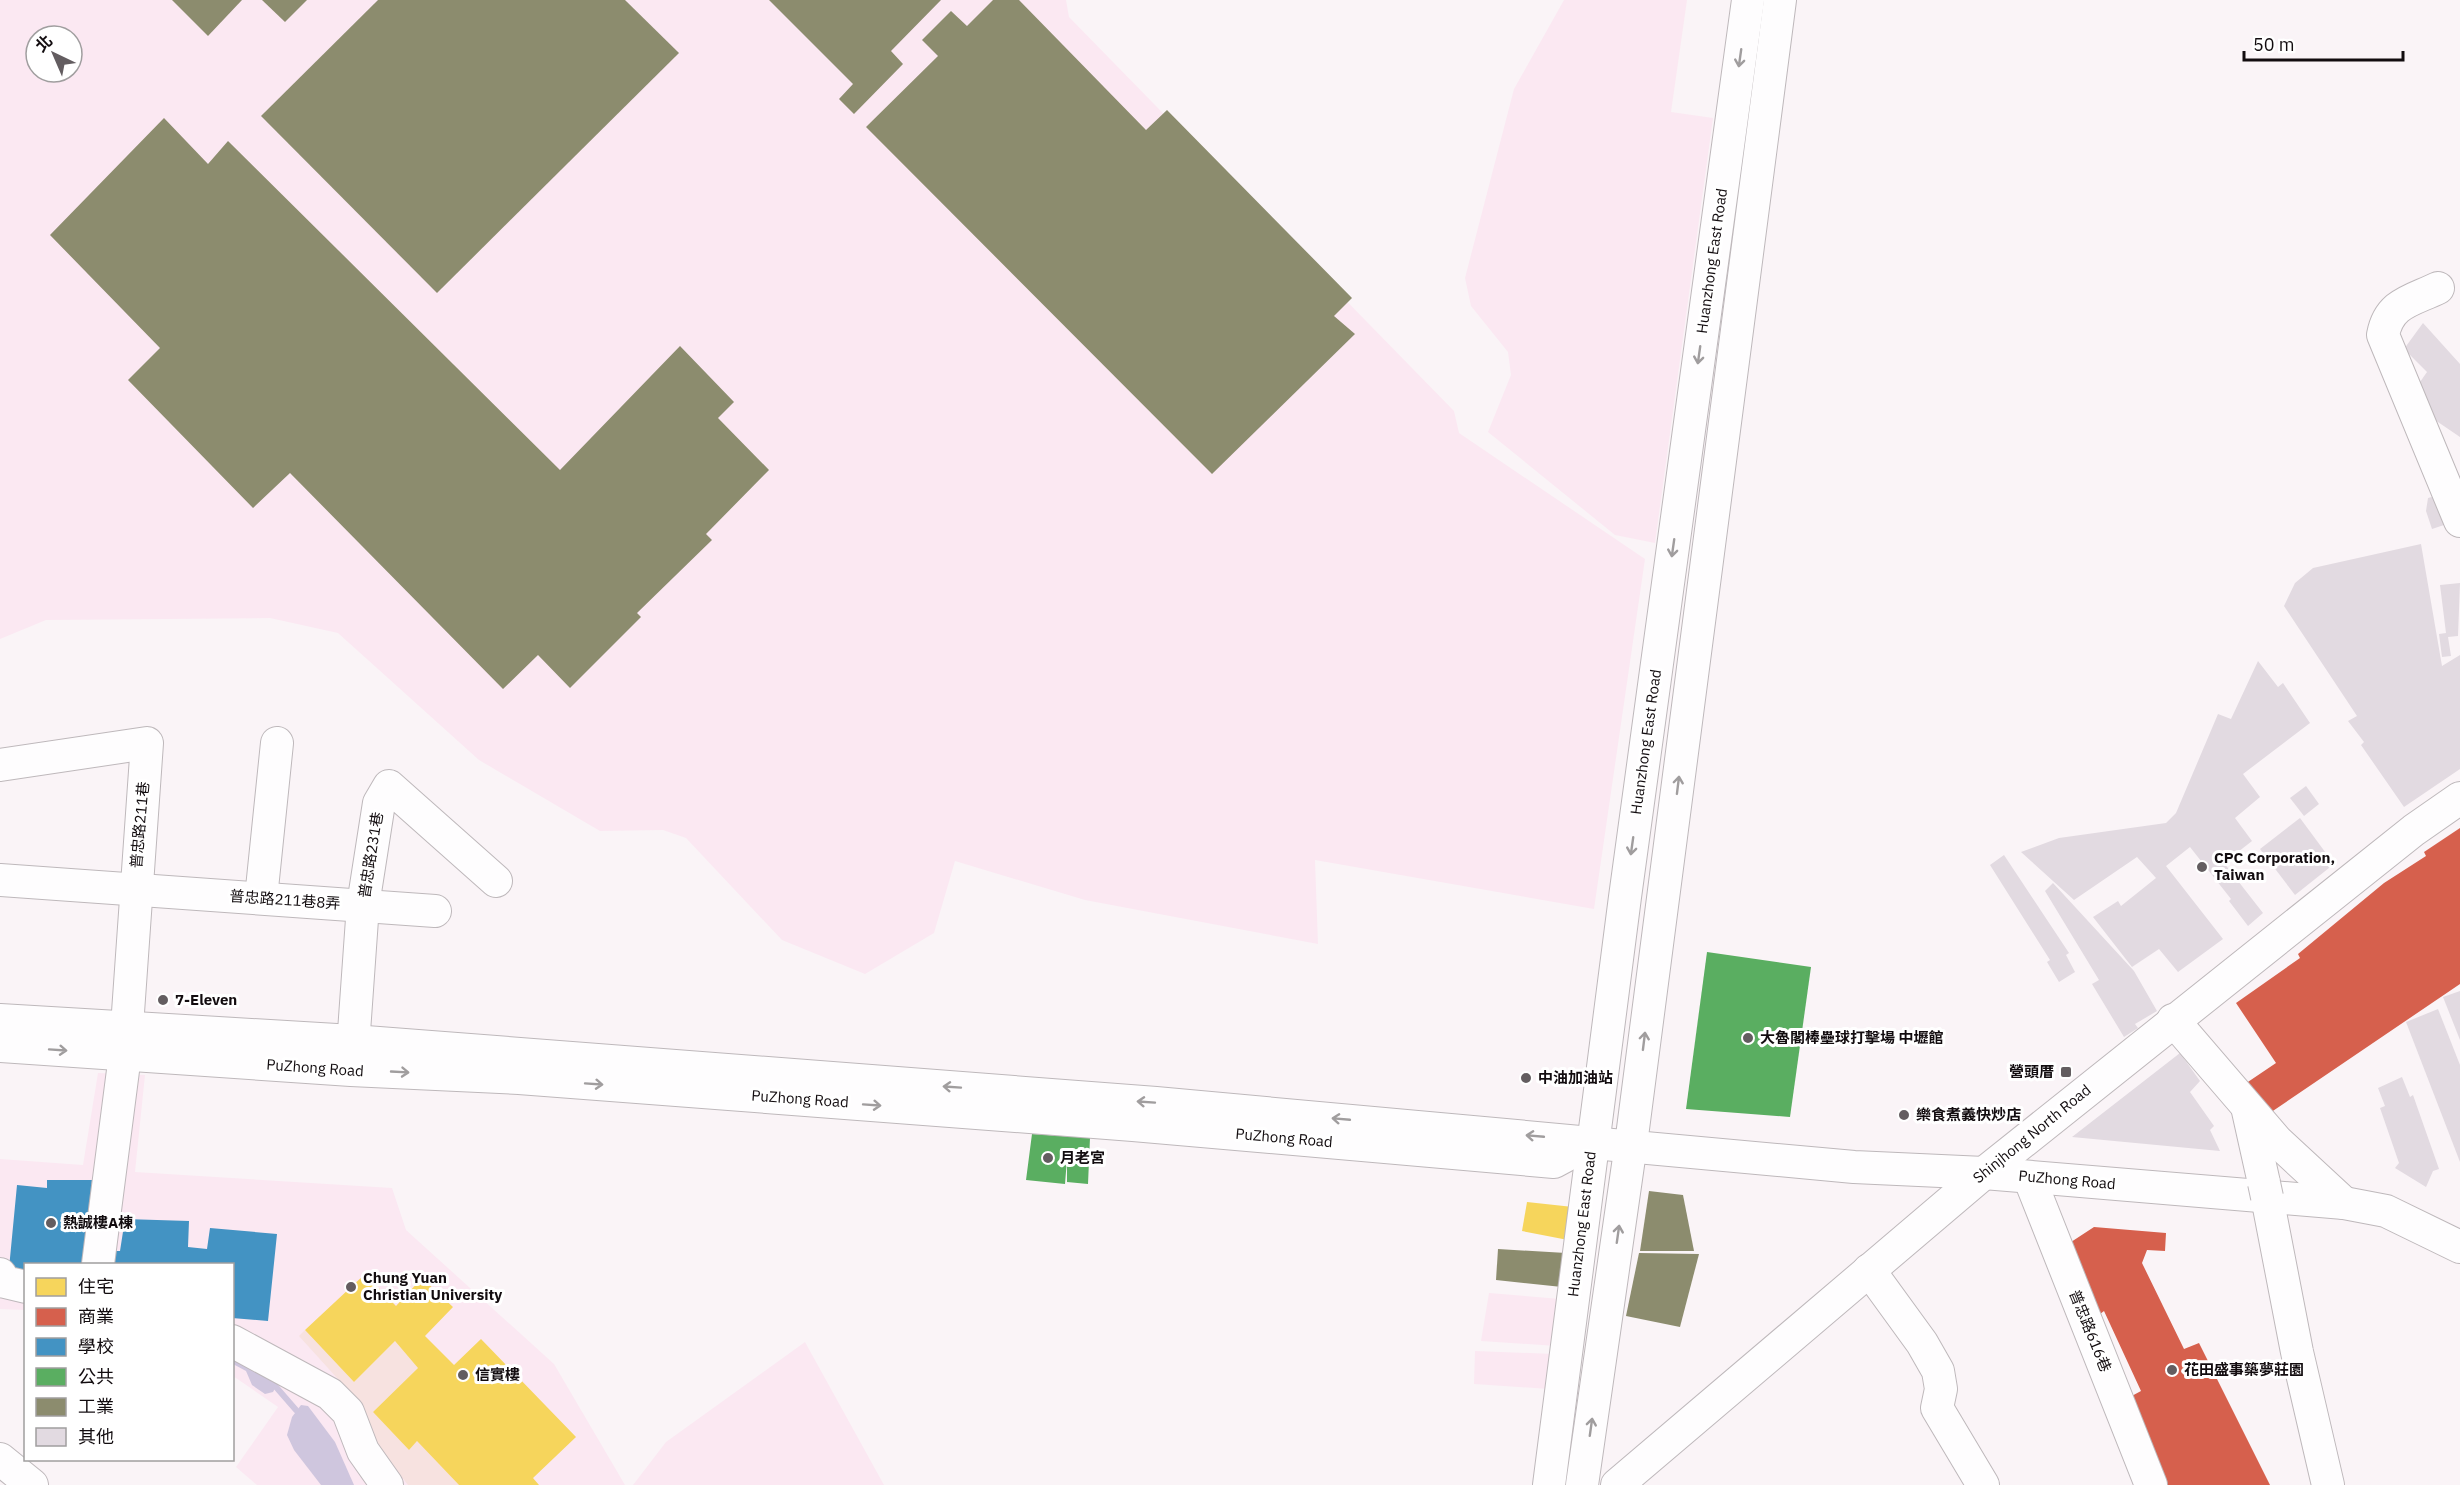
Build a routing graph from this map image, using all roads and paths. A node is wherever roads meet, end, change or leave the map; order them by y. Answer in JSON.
{"nodes":[{"id":1,"x":1748,"y":0,"type":"edge"},
{"id":2,"x":1780,"y":0,"type":"edge"},
{"id":3,"x":2438,"y":288,"type":"dead end"},
{"id":4,"x":2460,"y":521,"type":"edge"},
{"id":5,"x":277,"y":743,"type":"dead end"},
{"id":6,"x":0,"y":765,"type":"edge"},
{"id":7,"x":2460,"y":798,"type":"edge"},
{"id":8,"x":0,"y":880,"type":"edge"},
{"id":9,"x":496,"y":882,"type":"dead end"},
{"id":10,"x":135,"y":890,"type":"junction"},
{"id":11,"x":261,"y":898,"type":"junction"},
{"id":12,"x":363,"y":905,"type":"junction"},
{"id":13,"x":435,"y":911,"type":"dead end"},
{"id":14,"x":0,"y":1020,"type":"edge"},
{"id":15,"x":2173,"y":1020,"type":"junction"},
{"id":16,"x":126,"y":1042,"type":"junction"},
{"id":17,"x":0,"y":1046,"type":"edge"},
{"id":18,"x":352,"y":1055,"type":"junction"},
{"id":19,"x":2247,"y":1106,"type":"junction"},
{"id":20,"x":1593,"y":1141,"type":"junction"},
{"id":21,"x":1631,"y":1144,"type":"junction"},
{"id":22,"x":1984,"y":1173,"type":"junction"},
{"id":23,"x":2029,"y":1177,"type":"junction"},
{"id":24,"x":2343,"y":1203,"type":"junction"},
{"id":25,"x":2460,"y":1247,"type":"edge"},
{"id":26,"x":98,"y":1263,"type":"edge"},
{"id":27,"x":1869,"y":1270,"type":"junction"},
{"id":28,"x":0,"y":1274,"type":"edge"},
{"id":29,"x":24,"y":1287,"type":"edge"},
{"id":30,"x":234,"y":1342,"type":"edge"},
{"id":31,"x":0,"y":1459,"type":"edge"},
{"id":32,"x":32,"y":1485,"type":"edge"},
{"id":33,"x":387,"y":1485,"type":"edge"},
{"id":34,"x":1549,"y":1485,"type":"edge"},
{"id":35,"x":1582,"y":1485,"type":"edge"},
{"id":36,"x":1617,"y":1485,"type":"edge"},
{"id":37,"x":1983,"y":1485,"type":"edge"},
{"id":38,"x":2151,"y":1485,"type":"edge"},
{"id":39,"x":2328,"y":1485,"type":"edge"}],
"edges":[{"from":1,"to":20,"type":"street","name":"Huanzhong East Road","one_way":true},
{"from":21,"to":2,"type":"street","one_way":true},
{"from":3,"to":4,"type":"street"},
{"from":5,"to":11,"type":"street"},
{"from":6,"to":10,"type":"street","name":"普忠路211巷"},
{"from":7,"to":15,"type":"street","name":"Shinjhong North Road"},
{"from":8,"to":10,"type":"street","name":"普忠路211巷8弄"},
{"from":9,"to":12,"type":"street","name":"普忠路231巷"},
{"from":10,"to":11,"type":"street","name":"普忠路211巷8弄"},
{"from":10,"to":16,"type":"street","name":"普忠路211巷"},
{"from":11,"to":12,"type":"street","name":"普忠路211巷8弄"},
{"from":12,"to":13,"type":"street","name":"普忠路211巷8弄"},
{"from":12,"to":18,"type":"street","name":"普忠路231巷"},
{"from":14,"to":16,"type":"street","name":"PuZhong Road"},
{"from":15,"to":19,"type":"street"},
{"from":15,"to":22,"type":"street","name":"Shinjhong North Road"},
{"from":17,"to":16,"type":"street","name":"PuZhong Road","one_way":true},
{"from":16,"to":18,"type":"street","name":"PuZhong Road"},
{"from":16,"to":26,"type":"street","name":"普忠路211巷"},
{"from":18,"to":20,"type":"street","name":"PuZhong Road"},
{"from":19,"to":24,"type":"street"},
{"from":19,"to":39,"type":"street"},
{"from":20,"to":21,"type":"street","name":"PuZhong Road"},
{"from":20,"to":34,"type":"street","name":"Huanzhong East Road"},
{"from":21,"to":22,"type":"street","name":"PuZhong Road"},
{"from":35,"to":21,"type":"street","one_way":true},
{"from":22,"to":23,"type":"street","name":"PuZhong Road"},
{"from":22,"to":27,"type":"street","name":"Shinjhong North Road"},
{"from":23,"to":24,"type":"street","name":"PuZhong Road"},
{"from":23,"to":38,"type":"street","name":"普忠路616巷"},
{"from":24,"to":25,"type":"street","name":"PuZhong Road"},
{"from":27,"to":36,"type":"street","name":"Shinjhong North Road"},
{"from":27,"to":37,"type":"street"},
{"from":28,"to":29,"type":"street"},
{"from":30,"to":33,"type":"street"},
{"from":31,"to":32,"type":"street"}]}
